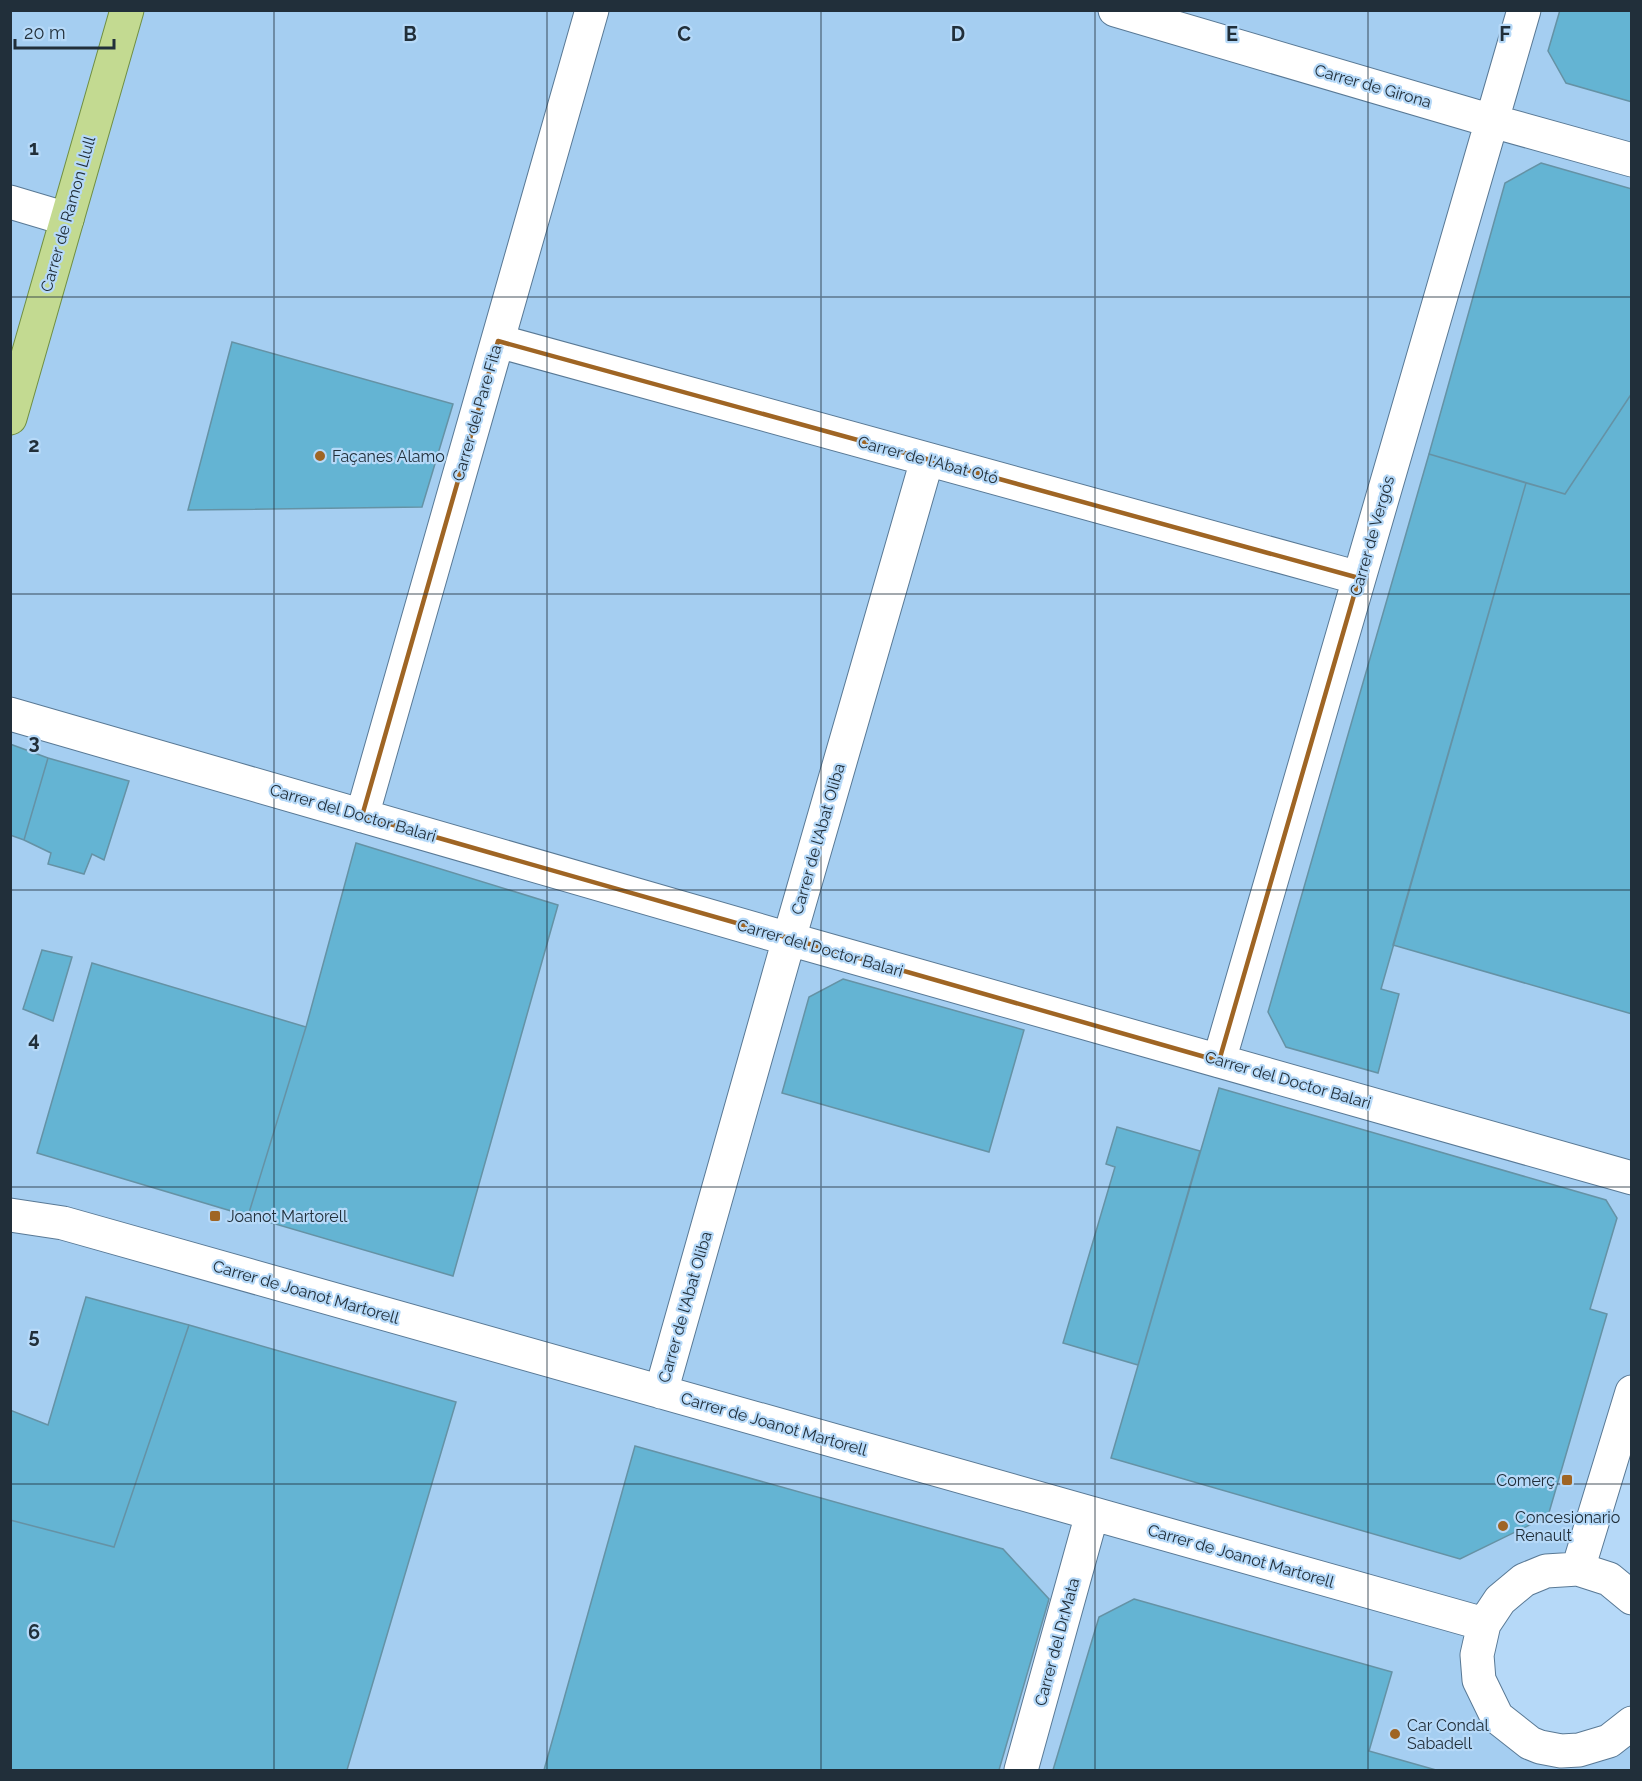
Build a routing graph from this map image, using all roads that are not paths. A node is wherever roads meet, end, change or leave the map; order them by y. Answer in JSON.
{"nodes":[{"id":1,"x":127,"y":10,"type":"edge"},
{"id":2,"x":592,"y":10,"type":"edge"},
{"id":3,"x":1115,"y":10,"type":"edge"},
{"id":4,"x":1524,"y":10,"type":"edge"},
{"id":5,"x":1492,"y":121,"type":"junction"},
{"id":6,"x":1632,"y":160,"type":"edge"},
{"id":7,"x":10,"y":202,"type":"edge"},
{"id":8,"x":67,"y":219,"type":"junction"},
{"id":9,"x":498,"y":341,"type":"junction"},
{"id":10,"x":10,"y":418,"type":"edge"},
{"id":11,"x":927,"y":460,"type":"junction"},
{"id":12,"x":1359,"y":578,"type":"junction"},
{"id":13,"x":10,"y":714,"type":"edge"},
{"id":14,"x":362,"y":816,"type":"junction"},
{"id":15,"x":789,"y":939,"type":"junction"},
{"id":16,"x":1219,"y":1061,"type":"junction"},
{"id":17,"x":1632,"y":1178,"type":"edge"},
{"id":18,"x":10,"y":1198,"type":"edge"},
{"id":19,"x":10,"y":1215,"type":"edge"},
{"id":20,"x":63,"y":1223,"type":"junction"},
{"id":21,"x":661,"y":1392,"type":"junction"},
{"id":22,"x":1632,"y":1392,"type":"edge"},
{"id":23,"x":1092,"y":1514,"type":"junction"},
{"id":24,"x":1578,"y":1569,"type":"junction"},
{"id":25,"x":1632,"y":1598,"type":"edge"},
{"id":26,"x":1484,"y":1624,"type":"junction"},
{"id":27,"x":1632,"y":1723,"type":"edge"},
{"id":28,"x":1537,"y":1759,"type":"edge"},
{"id":29,"x":1022,"y":1770,"type":"edge"}],
"edges":[{"from":1,"to":8,"type":"main road","name":"Carrer de Ramon Llull"},
{"from":2,"to":9,"type":"street","name":"Carrer del Pare Fita"},
{"from":3,"to":5,"type":"street","name":"Carrer de Girona"},
{"from":4,"to":5,"type":"street","name":"Carrer de Vergós"},
{"from":5,"to":6,"type":"street","name":"Carrer de Girona"},
{"from":5,"to":12,"type":"street","name":"Carrer de Vergós"},
{"from":7,"to":8,"type":"street"},
{"from":8,"to":10,"type":"main road","name":"Carrer de Ramon Llull"},
{"from":9,"to":11,"type":"street","name":"Carrer de l'Abat Otó"},
{"from":9,"to":14,"type":"street","name":"Carrer del Pare Fita"},
{"from":11,"to":12,"type":"street","name":"Carrer de l'Abat Otó"},
{"from":11,"to":15,"type":"street","name":"Carrer de l'Abat Oliba"},
{"from":12,"to":16,"type":"street","name":"Carrer de Vergós"},
{"from":13,"to":14,"type":"street","name":"Carrer del Doctor Balari"},
{"from":14,"to":15,"type":"street","name":"Carrer del Doctor Balari"},
{"from":15,"to":16,"type":"street","name":"Carrer del Doctor Balari"},
{"from":15,"to":21,"type":"street","name":"Carrer de l'Abat Oliba"},
{"from":16,"to":17,"type":"street","name":"Carrer del Doctor Balari"},
{"from":18,"to":20,"type":"street","name":"Carrer de Joanot Martorell"},
{"from":19,"to":20,"type":"street","name":"Carrer de Joanot Martorell"},
{"from":20,"to":21,"type":"street","name":"Carrer de Joanot Martorell"},
{"from":21,"to":23,"type":"street","name":"Carrer de Joanot Martorell"},
{"from":22,"to":24,"type":"street"},
{"from":23,"to":26,"type":"street","name":"Carrer de Joanot Martorell"},
{"from":23,"to":29,"type":"street","name":"Carrer del Dr.Mata"},
{"from":24,"to":25,"type":"street"},
{"from":24,"to":26,"type":"street"},
{"from":26,"to":28,"type":"street"},
{"from":27,"to":28,"type":"street"}]}
